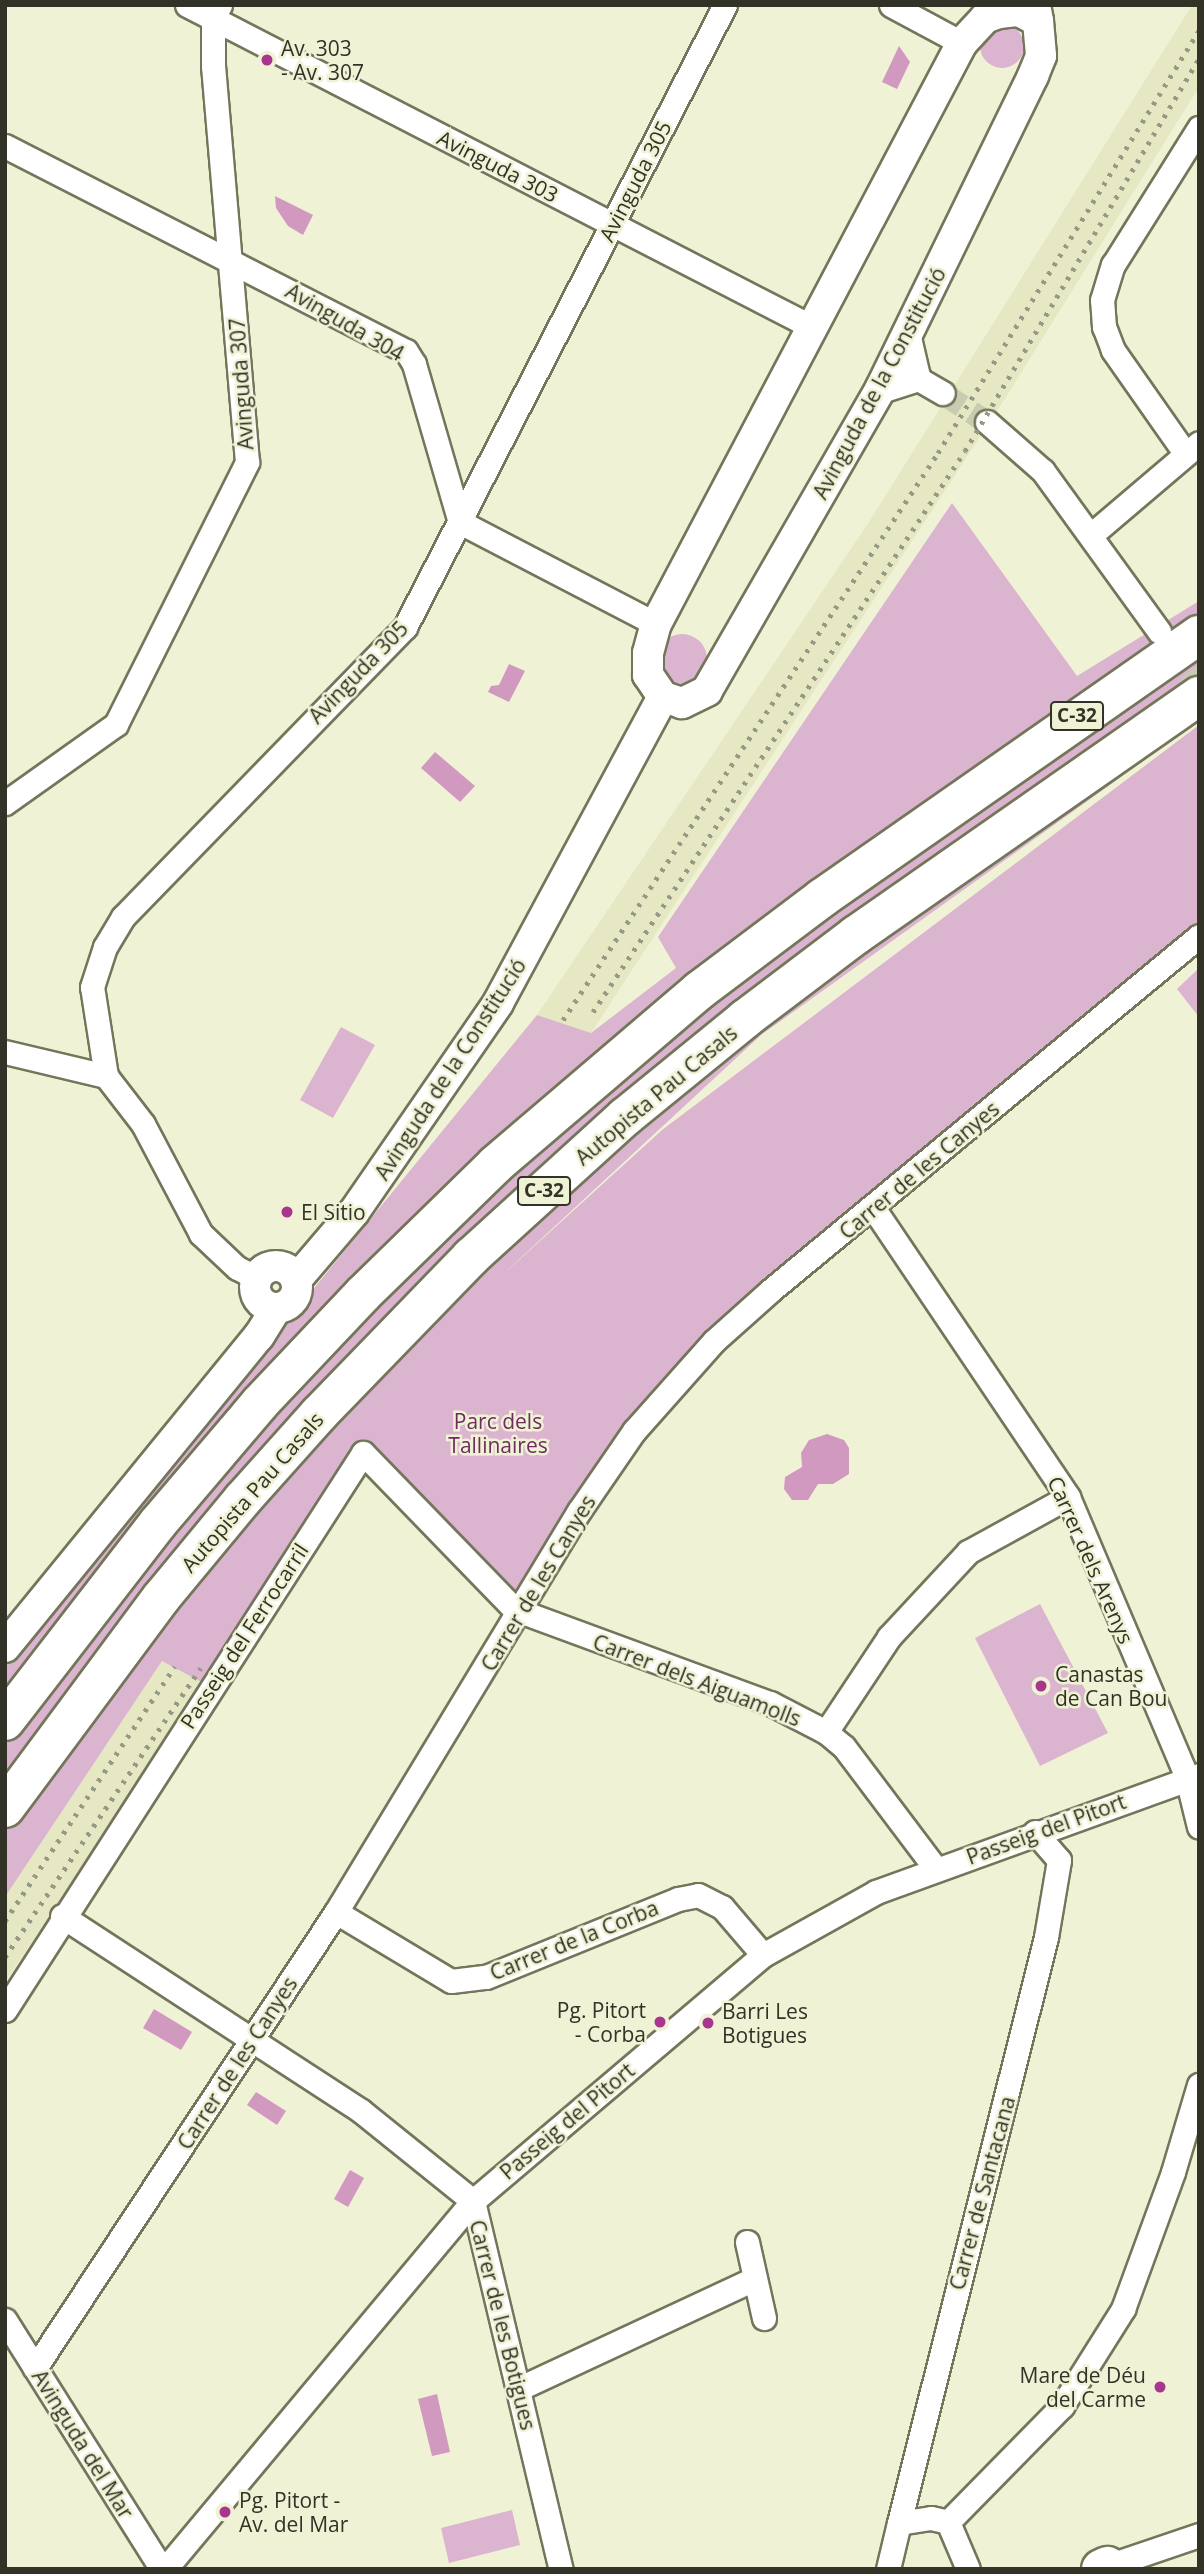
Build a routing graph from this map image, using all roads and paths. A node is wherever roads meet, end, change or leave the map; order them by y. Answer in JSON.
{"nodes":[{"id":1,"x":187,"y":5,"type":"edge"},
{"id":2,"x":725,"y":5,"type":"edge"},
{"id":3,"x":891,"y":5,"type":"edge"},
{"id":4,"x":995,"y":10,"type":"edge"},
{"id":5,"x":216,"y":11,"type":"edge"},
{"id":6,"x":1036,"y":13,"type":"edge"},
{"id":7,"x":962,"y":43,"type":"junction"},
{"id":8,"x":1199,"y":128,"type":"edge"},
{"id":9,"x":5,"y":146,"type":"edge"},
{"id":10,"x":614,"y":225,"type":"junction"},
{"id":11,"x":232,"y":261,"type":"junction"},
{"id":12,"x":810,"y":326,"type":"junction"},
{"id":13,"x":905,"y":339,"type":"junction"},
{"id":14,"x":915,"y":377,"type":"junction"},
{"id":15,"x":880,"y":388,"type":"junction"},
{"id":16,"x":943,"y":393,"type":"tunnel mouth"},
{"id":17,"x":987,"y":422,"type":"tunnel mouth"},
{"id":18,"x":1192,"y":448,"type":"edge"},
{"id":19,"x":460,"y":522,"type":"junction"},
{"id":20,"x":1091,"y":535,"type":"junction"},
{"id":21,"x":656,"y":624,"type":"junction"},
{"id":22,"x":1159,"y":631,"type":"tunnel mouth"},
{"id":23,"x":1199,"y":635,"type":"edge"},
{"id":24,"x":1199,"y":696,"type":"edge"},
{"id":25,"x":663,"y":697,"type":"junction"},
{"id":26,"x":5,"y":803,"type":"edge"},
{"id":27,"x":1199,"y":936,"type":"edge"},
{"id":28,"x":5,"y":1052,"type":"edge"},
{"id":29,"x":106,"y":1076,"type":"junction"},
{"id":30,"x":874,"y":1209,"type":"junction"},
{"id":31,"x":257,"y":1278,"type":"junction"},
{"id":32,"x":296,"y":1280,"type":"junction"},
{"id":33,"x":276,"y":1309,"type":"junction"},
{"id":34,"x":1068,"y":1497,"type":"junction"},
{"id":35,"x":520,"y":1612,"type":"junction"},
{"id":36,"x":5,"y":1647,"type":"edge"},
{"id":37,"x":5,"y":1721,"type":"edge"},
{"id":38,"x":827,"y":1732,"type":"junction"},
{"id":39,"x":1193,"y":1776,"type":"edge"},
{"id":40,"x":5,"y":1808,"type":"edge"},
{"id":41,"x":1076,"y":1818,"type":"junction"},
{"id":42,"x":1199,"y":1827,"type":"edge"},
{"id":43,"x":1035,"y":1832,"type":"junction"},
{"id":44,"x":1059,"y":1860,"type":"junction"},
{"id":45,"x":936,"y":1869,"type":"junction"},
{"id":46,"x":335,"y":1912,"type":"junction"},
{"id":47,"x":62,"y":1916,"type":"junction"},
{"id":48,"x":763,"y":1955,"type":"junction"},
{"id":49,"x":5,"y":2010,"type":"edge"},
{"id":50,"x":251,"y":2042,"type":"junction"},
{"id":51,"x":1199,"y":2085,"type":"edge"},
{"id":52,"x":473,"y":2201,"type":"junction"},
{"id":53,"x":747,"y":2242,"type":"dead end"},
{"id":54,"x":754,"y":2279,"type":"junction"},
{"id":55,"x":764,"y":2318,"type":"dead end"},
{"id":56,"x":5,"y":2320,"type":"edge"},
{"id":57,"x":34,"y":2368,"type":"junction"},
{"id":58,"x":520,"y":2388,"type":"junction"},
{"id":59,"x":948,"y":2522,"type":"junction"},
{"id":60,"x":899,"y":2524,"type":"junction"},
{"id":61,"x":1199,"y":2535,"type":"edge"},
{"id":62,"x":1102,"y":2568,"type":"edge"},
{"id":63,"x":164,"y":2569,"type":"edge"},
{"id":64,"x":561,"y":2569,"type":"edge"},
{"id":65,"x":888,"y":2569,"type":"edge"},
{"id":66,"x":968,"y":2569,"type":"edge"}],
"edges":[{"from":1,"to":5,"type":"street","name":"Avinguda 303"},
{"from":2,"to":10,"type":"street","name":"Avinguda 305"},
{"from":3,"to":7,"type":"street"},
{"from":4,"to":6,"type":"street","name":"Avinguda de la Constitució"},
{"from":4,"to":7,"type":"street","name":"Avinguda de la Constitució"},
{"from":5,"to":10,"type":"street","name":"Avinguda 303"},
{"from":5,"to":11,"type":"street","name":"Avinguda 307"},
{"from":6,"to":13,"type":"street","name":"Avinguda de la Constitució"},
{"from":7,"to":12,"type":"street","name":"Avinguda de la Constitució"},
{"from":8,"to":18,"type":"street"},
{"from":9,"to":11,"type":"street","name":"Avinguda 304"},
{"from":10,"to":12,"type":"street","name":"Avinguda 303"},
{"from":10,"to":19,"type":"street","name":"Avinguda 305"},
{"from":11,"to":19,"type":"street","name":"Avinguda 304"},
{"from":11,"to":26,"type":"street","name":"Avinguda 307"},
{"from":12,"to":21,"type":"street","name":"Avinguda de la Constitució"},
{"from":13,"to":14,"type":"street"},
{"from":13,"to":15,"type":"street","name":"Avinguda de la Constitució"},
{"from":14,"to":15,"type":"street"},
{"from":14,"to":16,"type":"street"},
{"from":15,"to":25,"type":"street","name":"Avinguda de la Constitució"},
{"from":17,"to":20,"type":"street"},
{"from":18,"to":20,"type":"street"},
{"from":19,"to":21,"type":"street"},
{"from":19,"to":29,"type":"street","name":"Avinguda 305"},
{"from":20,"to":22,"type":"street"},
{"from":21,"to":25,"type":"street","name":"Avinguda de la Constitució"},
{"from":23,"to":37,"type":"highway","number":"C-32"},
{"from":24,"to":40,"type":"highway","name":"Autopista Pau Casals","number":"C-32"},
{"from":25,"to":32,"type":"street","name":"Avinguda de la Constitució"},
{"from":27,"to":30,"type":"street","name":"Carrer de les Canyes"},
{"from":28,"to":29,"type":"street"},
{"from":29,"to":31,"type":"street","name":"Avinguda 305"},
{"from":30,"to":34,"type":"street","name":"Carrer dels Arenys"},
{"from":30,"to":35,"type":"street","name":"Carrer de les Canyes"},
{"from":31,"to":32,"type":"street"},
{"from":31,"to":33,"type":"street"},
{"from":32,"to":33,"type":"street","name":"Avinguda de la Constitució"},
{"from":33,"to":36,"type":"street","name":"Avinguda de la Constitució"},
{"from":34,"to":38,"type":"street"},
{"from":34,"to":39,"type":"street","name":"Carrer dels Arenys"},
{"from":35,"to":38,"type":"street","name":"Carrer dels Aiguamolls"},
{"from":35,"to":46,"type":"street","name":"Carrer de les Canyes"},
{"from":35,"to":47,"type":"street","name":"Passeig del Ferrocarril"},
{"from":38,"to":45,"type":"street","name":"Carrer dels Aiguamolls"},
{"from":39,"to":41,"type":"street","name":"Passeig del Pitort"},
{"from":39,"to":42,"type":"street","name":"Carrer dels Arenys"},
{"from":41,"to":43,"type":"street","name":"Passeig del Pitort"},
{"from":41,"to":44,"type":"street","name":"Carrer de Santacana"},
{"from":43,"to":44,"type":"street"},
{"from":43,"to":45,"type":"street","name":"Passeig del Pitort"},
{"from":44,"to":60,"type":"street","name":"Carrer de Santacana"},
{"from":45,"to":48,"type":"street","name":"Passeig del Pitort"},
{"from":46,"to":48,"type":"street","name":"Carrer de la Corba"},
{"from":46,"to":50,"type":"street","name":"Carrer de les Canyes"},
{"from":47,"to":49,"type":"street","name":"Passeig del Ferrocarril"},
{"from":47,"to":50,"type":"street","name":"Carrer de les Botigues"},
{"from":48,"to":52,"type":"street","name":"Passeig del Pitort"},
{"from":50,"to":52,"type":"street","name":"Carrer de les Botigues"},
{"from":50,"to":57,"type":"street","name":"Carrer de les Canyes"},
{"from":51,"to":59,"type":"street"},
{"from":52,"to":58,"type":"street","name":"Carrer de les Botigues"},
{"from":52,"to":63,"type":"street","name":"Passeig del Pitort"},
{"from":53,"to":54,"type":"street"},
{"from":54,"to":55,"type":"street"},
{"from":54,"to":58,"type":"street"},
{"from":56,"to":57,"type":"street","name":"Avinguda del Mar"},
{"from":57,"to":63,"type":"street","name":"Avinguda del Mar"},
{"from":58,"to":64,"type":"street","name":"Carrer de les Botigues"},
{"from":59,"to":60,"type":"street"},
{"from":59,"to":66,"type":"street"},
{"from":60,"to":65,"type":"street","name":"Carrer de Santacana"},
{"from":61,"to":62,"type":"street"}]}
